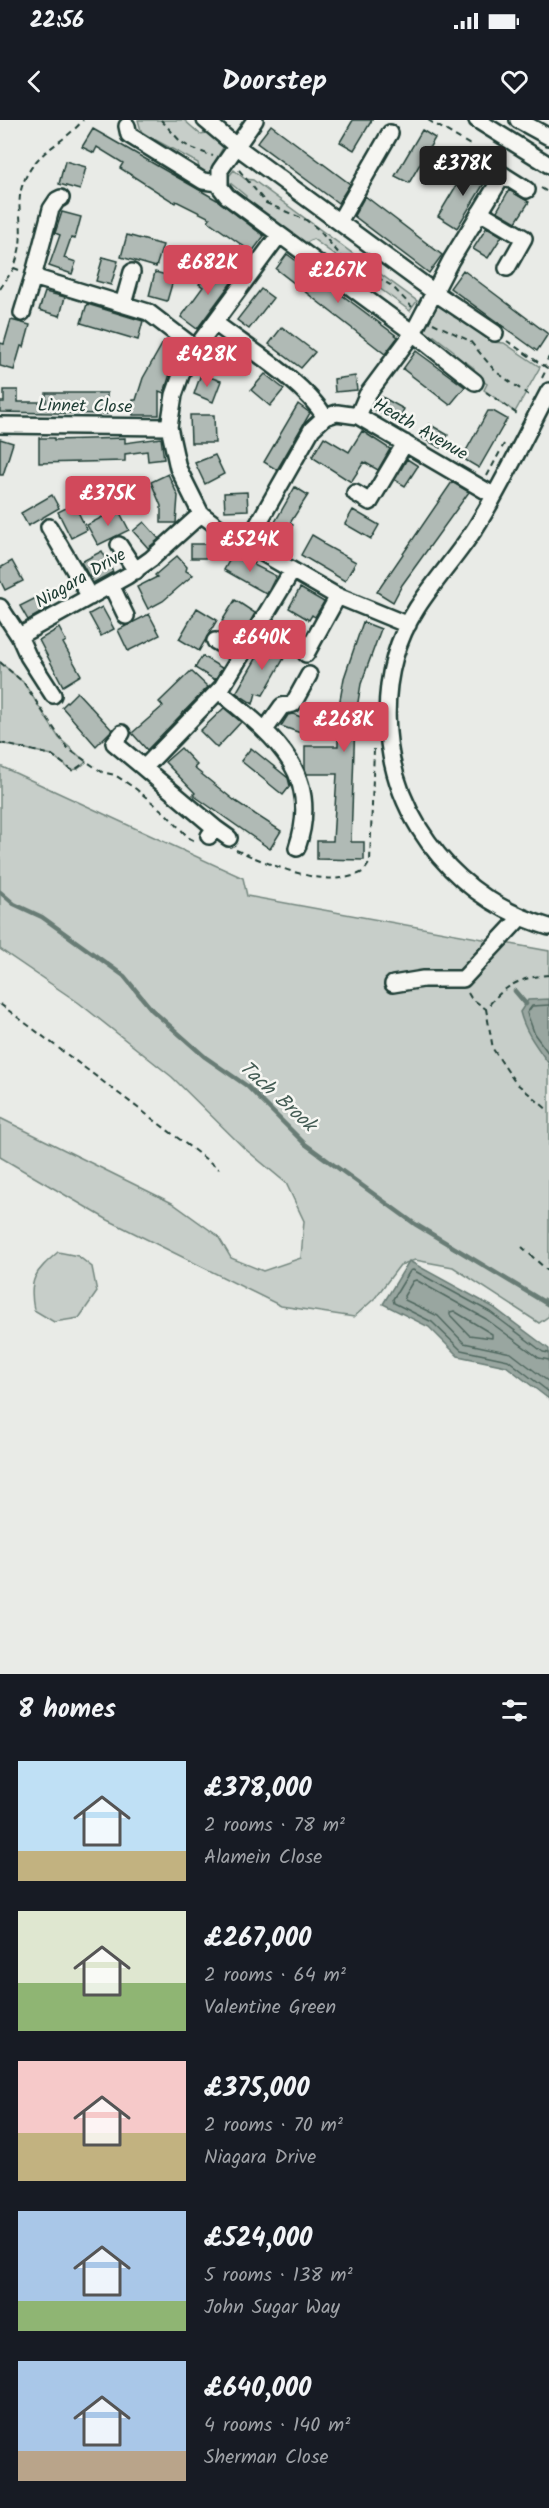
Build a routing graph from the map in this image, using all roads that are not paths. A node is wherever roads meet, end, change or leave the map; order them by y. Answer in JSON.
{"nodes":[{"id":1,"x":205,"y":120,"type":"edge"},
{"id":2,"x":255,"y":120,"type":"edge"},
{"id":3,"x":477,"y":120,"type":"edge"},
{"id":4,"x":518,"y":120,"type":"edge"},
{"id":5,"x":127,"y":126,"type":"dead end"},
{"id":6,"x":390,"y":133,"type":"dead end"},
{"id":7,"x":549,"y":137,"type":"edge"},
{"id":8,"x":236,"y":146,"type":"junction"},
{"id":9,"x":478,"y":159,"type":"dead end"},
{"id":10,"x":549,"y":165,"type":"edge"},
{"id":11,"x":502,"y":176,"type":"junction"},
{"id":12,"x":219,"y":183,"type":"junction"},
{"id":13,"x":526,"y":190,"type":"dead end"},
{"id":14,"x":62,"y":198,"type":"dead end"},
{"id":15,"x":480,"y":212,"type":"junction"},
{"id":16,"x":339,"y":222,"type":"junction"},
{"id":17,"x":279,"y":235,"type":"junction"},
{"id":18,"x":507,"y":268,"type":"dead end"},
{"id":19,"x":34,"y":270,"type":"junction"},
{"id":20,"x":132,"y":272,"type":"dead end"},
{"id":21,"x":434,"y":292,"type":"junction"},
{"id":22,"x":123,"y":304,"type":"junction"},
{"id":23,"x":22,"y":313,"type":"dead end"},
{"id":24,"x":215,"y":323,"type":"junction"},
{"id":25,"x":413,"y":333,"type":"junction"},
{"id":26,"x":495,"y":333,"type":"road end"},
{"id":27,"x":195,"y":348,"type":"junction"},
{"id":28,"x":475,"y":382,"type":"road end"},
{"id":29,"x":543,"y":394,"type":"edge"},
{"id":30,"x":358,"y":416,"type":"junction"},
{"id":31,"x":325,"y":417,"type":"junction"},
{"id":32,"x":0,"y":426,"type":"edge"},
{"id":33,"x":169,"y":427,"type":"junction"},
{"id":34,"x":405,"y":443,"type":"junction"},
{"id":35,"x":354,"y":493,"type":"dead end"},
{"id":36,"x":493,"y":495,"type":"junction"},
{"id":37,"x":201,"y":514,"type":"junction"},
{"id":38,"x":49,"y":527,"type":"dead end"},
{"id":39,"x":119,"y":545,"type":"dead end"},
{"id":40,"x":246,"y":545,"type":"junction"},
{"id":41,"x":136,"y":570,"type":"junction"},
{"id":42,"x":292,"y":571,"type":"junction"},
{"id":43,"x":111,"y":585,"type":"junction"},
{"id":44,"x":338,"y":596,"type":"junction"},
{"id":45,"x":90,"y":597,"type":"junction"},
{"id":46,"x":4,"y":613,"type":"edge"},
{"id":47,"x":126,"y":616,"type":"dead end"},
{"id":48,"x":408,"y":625,"type":"junction"},
{"id":49,"x":19,"y":636,"type":"junction"},
{"id":50,"x":215,"y":640,"type":"dead end"},
{"id":51,"x":306,"y":654,"type":"dead end"},
{"id":52,"x":241,"y":656,"type":"junction"},
{"id":53,"x":309,"y":675,"type":"dead end"},
{"id":54,"x":219,"y":691,"type":"junction"},
{"id":55,"x":53,"y":695,"type":"dead end"},
{"id":56,"x":265,"y":730,"type":"junction"},
{"id":57,"x":122,"y":733,"type":"dead end"},
{"id":58,"x":144,"y":768,"type":"junction"},
{"id":59,"x":229,"y":838,"type":"dead end"},
{"id":60,"x":297,"y":848,"type":"dead end"},
{"id":61,"x":520,"y":918,"type":"junction"},
{"id":62,"x":549,"y":927,"type":"edge"},
{"id":63,"x":393,"y":984,"type":"dead end"}],
"edges":[{"from":1,"to":8,"type":"street"},
{"from":2,"to":8,"type":"street"},
{"from":3,"to":10,"type":"street"},
{"from":4,"to":7,"type":"street"},
{"from":5,"to":12,"type":"street"},
{"from":6,"to":16,"type":"street"},
{"from":8,"to":12,"type":"street"},
{"from":8,"to":16,"type":"street"},
{"from":9,"to":11,"type":"street"},
{"from":11,"to":13,"type":"street"},
{"from":11,"to":15,"type":"street"},
{"from":12,"to":17,"type":"street"},
{"from":14,"to":19,"type":"street"},
{"from":15,"to":18,"type":"street"},
{"from":15,"to":21,"type":"street"},
{"from":16,"to":21,"type":"street"},
{"from":17,"to":24,"type":"street"},
{"from":17,"to":25,"type":"street"},
{"from":19,"to":22,"type":"street"},
{"from":19,"to":23,"type":"street"},
{"from":20,"to":22,"type":"street"},
{"from":21,"to":25,"type":"street"},
{"from":21,"to":26,"type":"street"},
{"from":22,"to":27,"type":"street"},
{"from":24,"to":27,"type":"street"},
{"from":24,"to":31,"type":"street"},
{"from":25,"to":28,"type":"street"},
{"from":25,"to":30,"type":"street"},
{"from":27,"to":33,"type":"street"},
{"from":29,"to":36,"type":"street"},
{"from":30,"to":31,"type":"street","name":"Heath Avenue"},
{"from":30,"to":34,"type":"street","name":"Heath Avenue"},
{"from":31,"to":40,"type":"street"},
{"from":32,"to":33,"type":"street","name":"Linnet Close"},
{"from":33,"to":37,"type":"street"},
{"from":34,"to":35,"type":"street"},
{"from":34,"to":36,"type":"street","name":"Heath Avenue"},
{"from":36,"to":48,"type":"street"},
{"from":37,"to":40,"type":"street"},
{"from":37,"to":41,"type":"street","name":"Niagara Drive"},
{"from":38,"to":45,"type":"street"},
{"from":39,"to":41,"type":"street"},
{"from":40,"to":42,"type":"street"},
{"from":41,"to":43,"type":"street","name":"Niagara Drive"},
{"from":42,"to":44,"type":"street"},
{"from":42,"to":52,"type":"street"},
{"from":43,"to":45,"type":"street","name":"Niagara Drive"},
{"from":43,"to":47,"type":"street"},
{"from":44,"to":48,"type":"street"},
{"from":44,"to":51,"type":"street"},
{"from":45,"to":49,"type":"street","name":"Niagara Drive"},
{"from":46,"to":49,"type":"street"},
{"from":48,"to":61,"type":"street"},
{"from":49,"to":55,"type":"street"},
{"from":50,"to":52,"type":"street"},
{"from":52,"to":54,"type":"street"},
{"from":53,"to":56,"type":"street"},
{"from":54,"to":56,"type":"street"},
{"from":54,"to":58,"type":"street"},
{"from":56,"to":60,"type":"street"},
{"from":57,"to":58,"type":"street"},
{"from":58,"to":59,"type":"street"},
{"from":61,"to":62,"type":"street"},
{"from":61,"to":63,"type":"street"}]}
